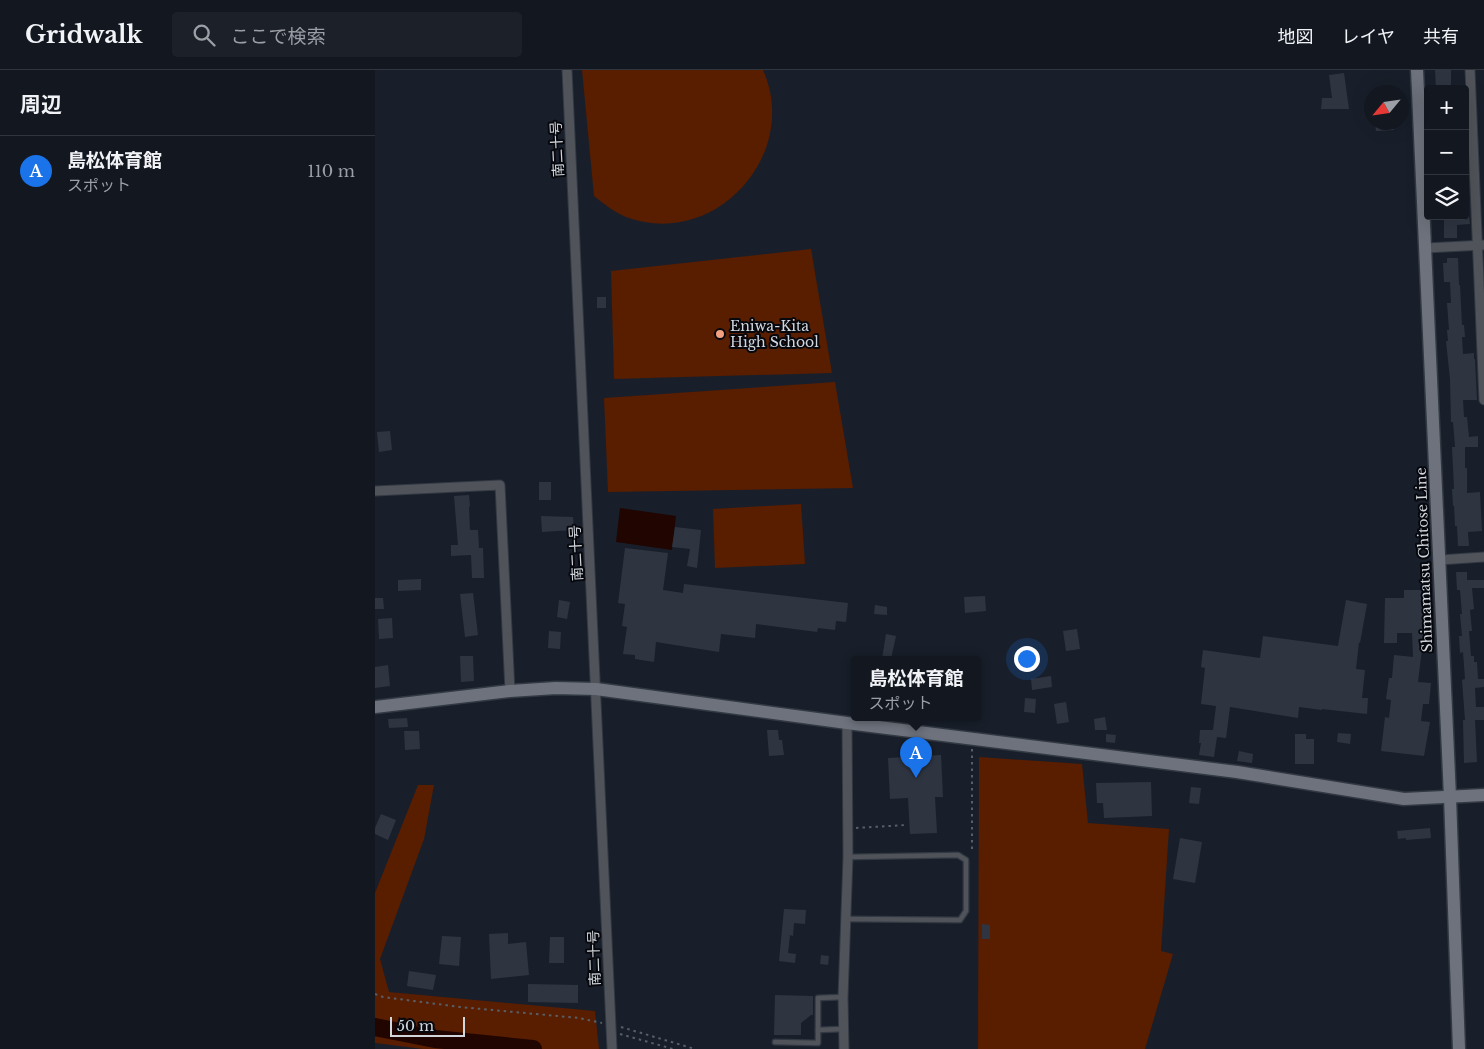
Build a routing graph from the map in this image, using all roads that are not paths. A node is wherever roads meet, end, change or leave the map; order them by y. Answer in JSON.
{"nodes":[{"id":1,"x":567,"y":70,"type":"edge"},
{"id":2,"x":1417,"y":70,"type":"edge"},
{"id":3,"x":1470,"y":70,"type":"edge"},
{"id":4,"x":1481,"y":246,"type":"edge"},
{"id":5,"x":1426,"y":248,"type":"junction"},
{"id":6,"x":1484,"y":400,"type":"edge"},
{"id":7,"x":375,"y":491,"type":"edge"},
{"id":8,"x":1484,"y":557,"type":"edge"},
{"id":9,"x":1439,"y":560,"type":"junction"},
{"id":10,"x":596,"y":689,"type":"junction"},
{"id":11,"x":510,"y":691,"type":"junction"},
{"id":12,"x":375,"y":707,"type":"edge"},
{"id":13,"x":847,"y":724,"type":"junction"},
{"id":14,"x":1484,"y":795,"type":"edge"},
{"id":15,"x":1450,"y":797,"type":"junction"},
{"id":16,"x":848,"y":857,"type":"junction"},
{"id":17,"x":847,"y":919,"type":"junction"},
{"id":18,"x":843,"y":997,"type":"junction"},
{"id":19,"x":843,"y":1029,"type":"junction"},
{"id":20,"x":818,"y":1030,"type":"junction"},
{"id":21,"x":775,"y":1042,"type":"dead end"},
{"id":22,"x":612,"y":1049,"type":"edge"},
{"id":23,"x":844,"y":1049,"type":"edge"},
{"id":24,"x":1459,"y":1049,"type":"edge"}],
"edges":[{"from":1,"to":10,"type":"street","name":"南二十号"},
{"from":2,"to":5,"type":"street","name":"Shimamatsu Chitose Line"},
{"from":3,"to":4,"type":"street"},
{"from":4,"to":5,"type":"street"},
{"from":4,"to":6,"type":"street"},
{"from":5,"to":9,"type":"street","name":"Shimamatsu Chitose Line"},
{"from":7,"to":11,"type":"street"},
{"from":8,"to":9,"type":"street"},
{"from":9,"to":15,"type":"street","name":"Shimamatsu Chitose Line"},
{"from":10,"to":11,"type":"street"},
{"from":10,"to":13,"type":"street"},
{"from":10,"to":22,"type":"street","name":"南二十号"},
{"from":11,"to":12,"type":"street"},
{"from":13,"to":15,"type":"street"},
{"from":13,"to":16,"type":"street"},
{"from":14,"to":15,"type":"street"},
{"from":15,"to":24,"type":"street","name":"Shimamatsu Chitose Line"},
{"from":16,"to":17,"type":"street"},
{"from":16,"to":17,"type":"lane"},
{"from":17,"to":18,"type":"street"},
{"from":18,"to":19,"type":"street"},
{"from":18,"to":20,"type":"lane"},
{"from":19,"to":20,"type":"lane"},
{"from":19,"to":23,"type":"street"},
{"from":20,"to":21,"type":"lane"}]}
